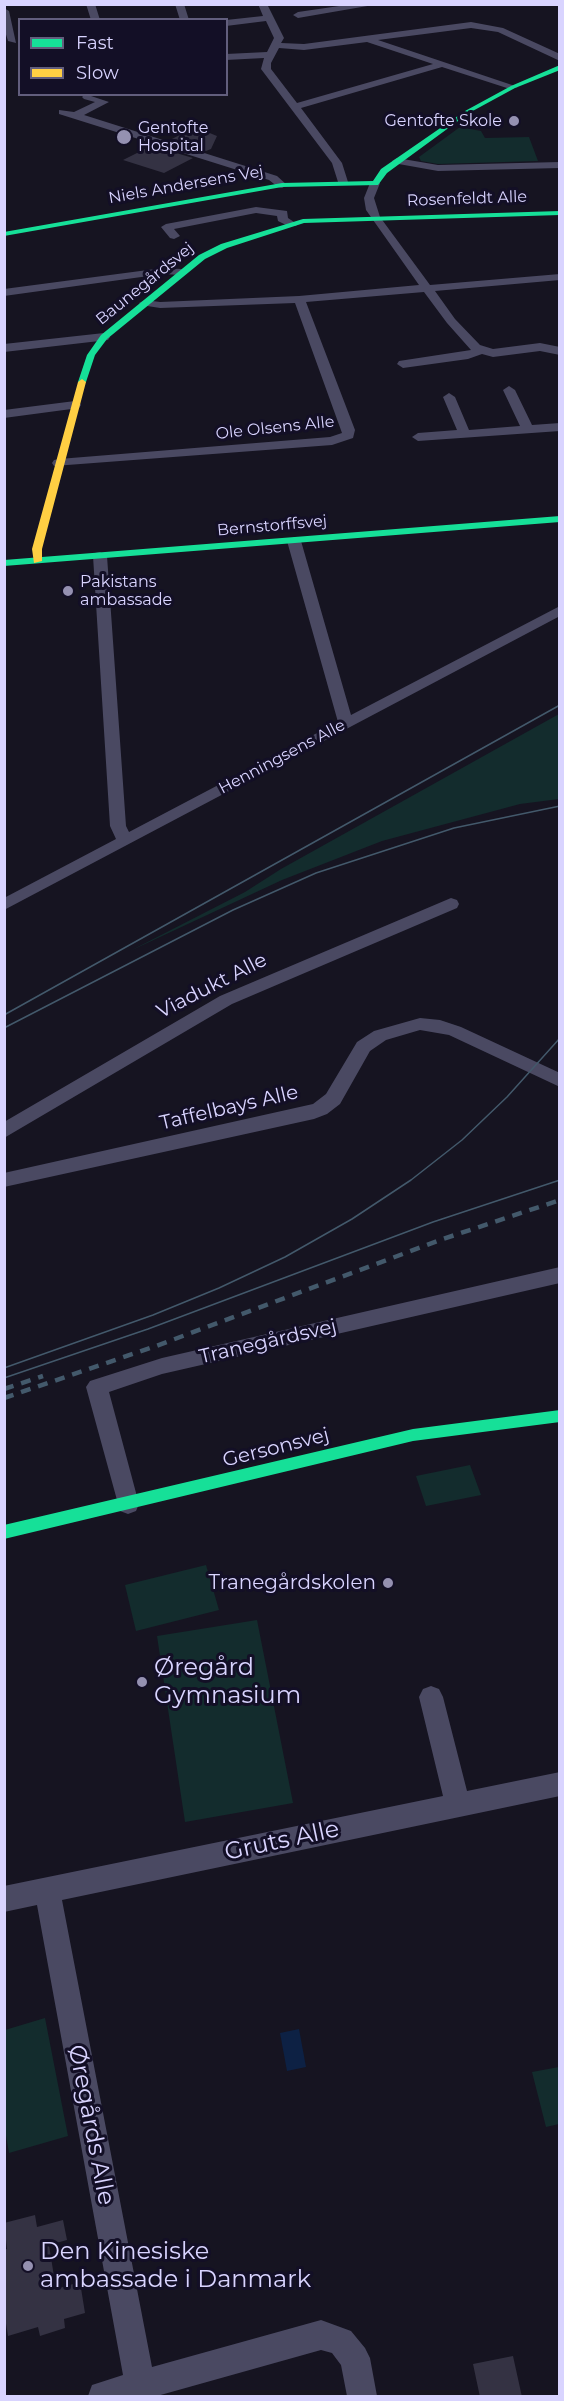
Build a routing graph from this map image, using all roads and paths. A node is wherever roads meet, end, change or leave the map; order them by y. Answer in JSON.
{"nodes":[{"id":1,"x":262,"y":4,"type":"edge"},
{"id":2,"x":375,"y":4,"type":"edge"},
{"id":3,"x":339,"y":7,"type":"edge"},
{"id":4,"x":4,"y":11,"type":"edge"},
{"id":5,"x":298,"y":15,"type":"dead end"},
{"id":6,"x":269,"y":18,"type":"junction"},
{"id":7,"x":228,"y":23,"type":"edge"},
{"id":8,"x":365,"y":39,"type":"junction"},
{"id":9,"x":12,"y":41,"type":"edge"},
{"id":10,"x":277,"y":45,"type":"junction"},
{"id":11,"x":270,"y":55,"type":"junction"},
{"id":12,"x":228,"y":57,"type":"edge"},
{"id":13,"x":443,"y":64,"type":"junction"},
{"id":14,"x":559,"y":65,"type":"edge"},
{"id":15,"x":513,"y":87,"type":"junction"},
{"id":16,"x":87,"y":97,"type":"dead end"},
{"id":17,"x":294,"y":107,"type":"junction"},
{"id":18,"x":63,"y":112,"type":"dead end"},
{"id":19,"x":76,"y":116,"type":"junction"},
{"id":20,"x":397,"y":161,"type":"junction"},
{"id":21,"x":560,"y":165,"type":"edge"},
{"id":22,"x":343,"y":182,"type":"junction"},
{"id":23,"x":375,"y":183,"type":"junction"},
{"id":24,"x":282,"y":185,"type":"junction"},
{"id":25,"x":560,"y":213,"type":"edge"},
{"id":26,"x":375,"y":218,"type":"junction"},
{"id":27,"x":292,"y":224,"type":"junction"},
{"id":28,"x":4,"y":234,"type":"edge"},
{"id":29,"x":174,"y":236,"type":"dead end"},
{"id":30,"x":182,"y":272,"type":"junction"},
{"id":31,"x":560,"y":277,"type":"edge"},
{"id":32,"x":426,"y":288,"type":"junction"},
{"id":33,"x":4,"y":293,"type":"edge"},
{"id":34,"x":299,"y":299,"type":"junction"},
{"id":35,"x":145,"y":303,"type":"junction"},
{"id":36,"x":104,"y":337,"type":"junction"},
{"id":37,"x":4,"y":348,"type":"edge"},
{"id":38,"x":480,"y":350,"type":"junction"},
{"id":39,"x":558,"y":350,"type":"edge"},
{"id":40,"x":404,"y":364,"type":"dead end"},
{"id":41,"x":509,"y":390,"type":"dead end"},
{"id":42,"x":449,"y":397,"type":"dead end"},
{"id":43,"x":75,"y":405,"type":"junction"},
{"id":44,"x":4,"y":414,"type":"edge"},
{"id":45,"x":560,"y":427,"type":"edge"},
{"id":46,"x":528,"y":429,"type":"junction"},
{"id":47,"x":465,"y":434,"type":"junction"},
{"id":48,"x":418,"y":437,"type":"dead end"},
{"id":49,"x":59,"y":463,"type":"junction"},
{"id":50,"x":560,"y":520,"type":"edge"},
{"id":51,"x":294,"y":541,"type":"junction"},
{"id":52,"x":100,"y":556,"type":"junction"},
{"id":53,"x":37,"y":561,"type":"junction"},
{"id":54,"x":4,"y":563,"type":"edge"},
{"id":55,"x":560,"y":610,"type":"edge"},
{"id":56,"x":346,"y":723,"type":"junction"},
{"id":57,"x":125,"y":841,"type":"junction"},
{"id":58,"x":451,"y":904,"type":"dead end"},
{"id":59,"x":4,"y":905,"type":"edge"},
{"id":60,"x":560,"y":1081,"type":"edge"},
{"id":61,"x":4,"y":1131,"type":"edge"},
{"id":62,"x":4,"y":1180,"type":"edge"},
{"id":63,"x":560,"y":1275,"type":"edge"},
{"id":64,"x":560,"y":1416,"type":"edge"},
{"id":65,"x":128,"y":1504,"type":"junction"},
{"id":66,"x":4,"y":1532,"type":"edge"},
{"id":67,"x":431,"y":1697,"type":"dead end"},
{"id":68,"x":560,"y":1784,"type":"edge"},
{"id":69,"x":458,"y":1805,"type":"junction"},
{"id":70,"x":47,"y":1890,"type":"junction"},
{"id":71,"x":4,"y":1899,"type":"edge"},
{"id":72,"x":141,"y":2391,"type":"edge"},
{"id":73,"x":103,"y":2397,"type":"edge"},
{"id":74,"x":362,"y":2397,"type":"edge"}],
"edges":[{"from":1,"to":6,"type":"street"},
{"from":2,"to":3,"type":"street"},
{"from":3,"to":5,"type":"street"},
{"from":4,"to":9,"type":"street"},
{"from":6,"to":7,"type":"street"},
{"from":6,"to":10,"type":"street"},
{"from":8,"to":10,"type":"street"},
{"from":8,"to":13,"type":"street"},
{"from":8,"to":14,"type":"street"},
{"from":10,"to":11,"type":"street"},
{"from":11,"to":12,"type":"street"},
{"from":11,"to":17,"type":"street"},
{"from":13,"to":15,"type":"street"},
{"from":13,"to":17,"type":"street"},
{"from":14,"to":15,"type":"street"},
{"from":15,"to":20,"type":"street"},
{"from":16,"to":19,"type":"street"},
{"from":17,"to":22,"type":"street"},
{"from":18,"to":19,"type":"street"},
{"from":19,"to":24,"type":"street"},
{"from":20,"to":21,"type":"street"},
{"from":20,"to":23,"type":"street"},
{"from":22,"to":23,"type":"street","name":"Niels Andersens Vej"},
{"from":22,"to":24,"type":"street","name":"Niels Andersens Vej"},
{"from":23,"to":26,"type":"street"},
{"from":24,"to":28,"type":"street","name":"Niels Andersens Vej"},
{"from":25,"to":26,"type":"street","name":"Rosenfeldt Alle"},
{"from":26,"to":27,"type":"street","name":"Baunegårdsvej"},
{"from":26,"to":32,"type":"street"},
{"from":27,"to":29,"type":"street","name":"Baunegårdsvej"},
{"from":27,"to":30,"type":"street","name":"Baunegårdsvej"},
{"from":30,"to":33,"type":"street"},
{"from":30,"to":35,"type":"street","name":"Baunegårdsvej"},
{"from":31,"to":32,"type":"street"},
{"from":32,"to":34,"type":"street"},
{"from":32,"to":38,"type":"street"},
{"from":34,"to":35,"type":"street"},
{"from":34,"to":49,"type":"street","name":"Ole Olsens Alle"},
{"from":35,"to":36,"type":"street","name":"Baunegårdsvej"},
{"from":36,"to":37,"type":"street"},
{"from":36,"to":43,"type":"street","name":"Baunegårdsvej"},
{"from":38,"to":39,"type":"street"},
{"from":38,"to":40,"type":"street"},
{"from":41,"to":46,"type":"street"},
{"from":42,"to":47,"type":"street"},
{"from":43,"to":44,"type":"street"},
{"from":43,"to":49,"type":"street","name":"Baunegårdsvej"},
{"from":45,"to":46,"type":"street"},
{"from":46,"to":47,"type":"street"},
{"from":47,"to":48,"type":"street"},
{"from":49,"to":53,"type":"street","name":"Baunegårdsvej"},
{"from":50,"to":51,"type":"street","name":"Bernstorffsvej"},
{"from":51,"to":52,"type":"street","name":"Bernstorffsvej"},
{"from":51,"to":56,"type":"street"},
{"from":52,"to":53,"type":"street","name":"Bernstorffsvej"},
{"from":52,"to":57,"type":"street"},
{"from":53,"to":54,"type":"street","name":"Bernstorffsvej"},
{"from":55,"to":56,"type":"street","name":"Henningsens Alle"},
{"from":56,"to":57,"type":"street","name":"Henningsens Alle"},
{"from":57,"to":59,"type":"street","name":"Henningsens Alle"},
{"from":58,"to":61,"type":"street","name":"Viadukt Alle"},
{"from":60,"to":62,"type":"street","name":"Taffelbays Alle"},
{"from":63,"to":65,"type":"street","name":"Tranegårdsvej"},
{"from":64,"to":65,"type":"street","name":"Gersonsvej"},
{"from":65,"to":66,"type":"street","name":"Gersonsvej"},
{"from":67,"to":69,"type":"street"},
{"from":68,"to":69,"type":"street","name":"Gruts Alle"},
{"from":69,"to":70,"type":"street","name":"Gruts Alle"},
{"from":70,"to":71,"type":"street","name":"Gruts Alle"},
{"from":70,"to":72,"type":"street","name":"Øregårds Alle"},
{"from":72,"to":73,"type":"street"},
{"from":72,"to":74,"type":"street"}]}
